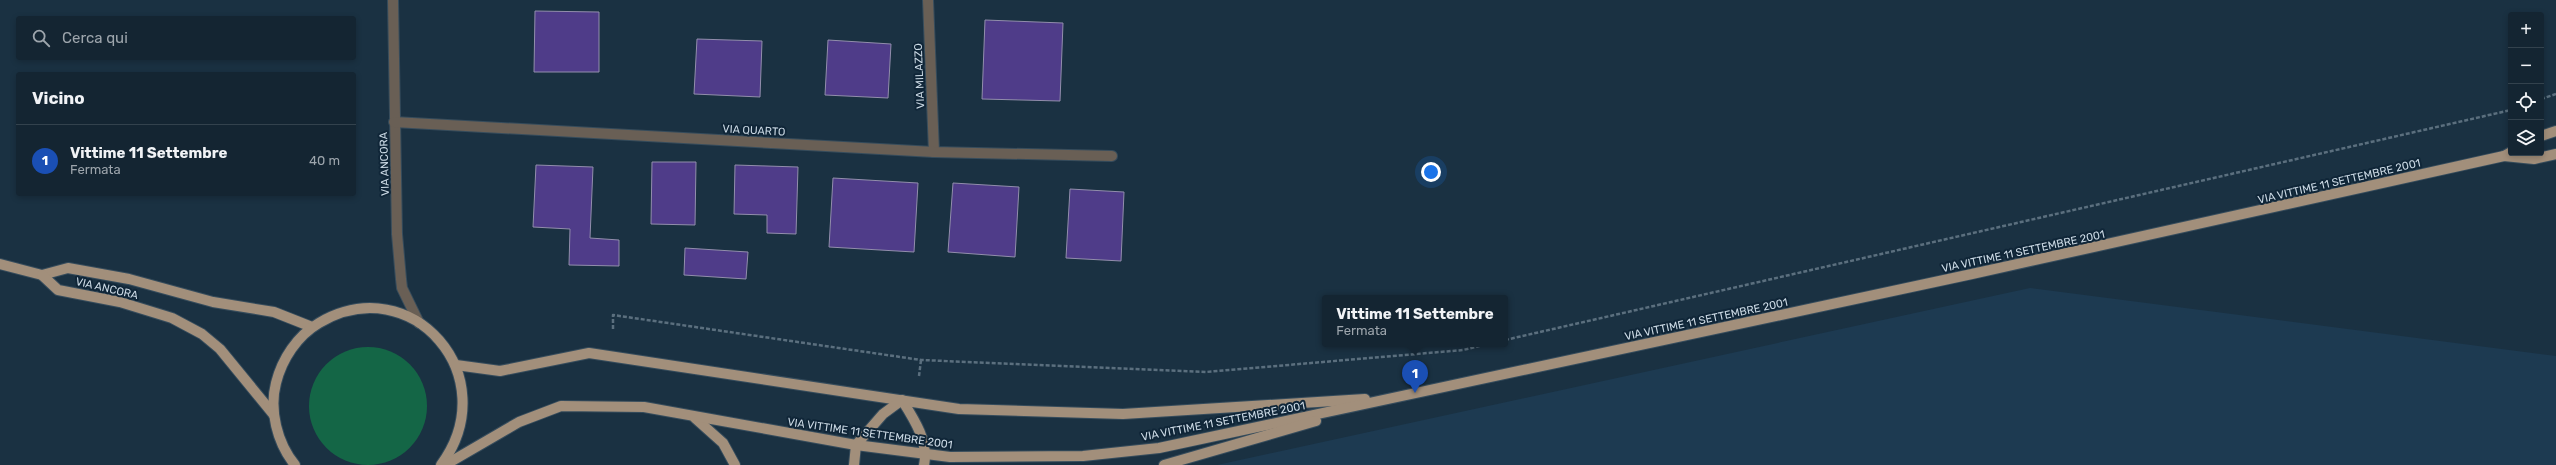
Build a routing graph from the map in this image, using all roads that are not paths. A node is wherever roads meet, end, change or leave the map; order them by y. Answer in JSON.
{"nodes":[{"id":1,"x":393,"y":0,"type":"edge"},
{"id":2,"x":928,"y":0,"type":"edge"},
{"id":3,"x":394,"y":122,"type":"junction"},
{"id":4,"x":2556,"y":131,"type":"edge"},
{"id":5,"x":2544,"y":135,"type":"edge"},
{"id":6,"x":934,"y":152,"type":"junction"},
{"id":7,"x":2507,"y":154,"type":"edge"},
{"id":8,"x":2556,"y":154,"type":"edge"},
{"id":9,"x":1112,"y":156,"type":"dead end"},
{"id":10,"x":0,"y":264,"type":"edge"},
{"id":11,"x":42,"y":275,"type":"junction"},
{"id":12,"x":419,"y":323,"type":"junction"},
{"id":13,"x":312,"y":327,"type":"junction"},
{"id":14,"x":456,"y":365,"type":"junction"},
{"id":15,"x":1398,"y":397,"type":"junction"},
{"id":16,"x":902,"y":400,"type":"junction"},
{"id":17,"x":274,"y":415,"type":"junction"},
{"id":18,"x":693,"y":416,"type":"junction"},
{"id":19,"x":856,"y":445,"type":"junction"},
{"id":20,"x":926,"y":454,"type":"junction"},
{"id":21,"x":295,"y":465,"type":"edge"},
{"id":22,"x":441,"y":465,"type":"edge"},
{"id":23,"x":445,"y":465,"type":"edge"},
{"id":24,"x":735,"y":465,"type":"edge"},
{"id":25,"x":854,"y":465,"type":"edge"},
{"id":26,"x":924,"y":465,"type":"edge"},
{"id":27,"x":1164,"y":465,"type":"edge"}],
"edges":[{"from":1,"to":3,"type":"street","name":"VIA ANCORA"},
{"from":2,"to":6,"type":"street","name":"VIA MILAZZO"},
{"from":3,"to":6,"type":"street","name":"VIA QUARTO"},
{"from":3,"to":12,"type":"street","name":"VIA ANCORA"},
{"from":4,"to":5,"type":"main road"},
{"from":6,"to":9,"type":"street","name":"VIA QUARTO"},
{"from":7,"to":8,"type":"main road","name":"VIA VITTIME 11 SETTEMBRE 2001"},
{"from":7,"to":15,"type":"main road","name":"VIA VITTIME 11 SETTEMBRE 2001"},
{"from":10,"to":11,"type":"main road","name":"VIA ANCORA"},
{"from":11,"to":13,"type":"main road","name":"VIA ANCORA"},
{"from":11,"to":17,"type":"main road","name":"VIA ANCORA"},
{"from":12,"to":13,"type":"main road","name":"VIA ANCORA"},
{"from":12,"to":14,"type":"main road","name":"VIA ANCORA"},
{"from":13,"to":17,"type":"main road","name":"VIA ANCORA"},
{"from":14,"to":16,"type":"main road","name":"VIA VITTIME 11 SETTEMBRE 2001"},
{"from":14,"to":22,"type":"main road","name":"VIA ANCORA"},
{"from":15,"to":16,"type":"main road","name":"VIA VITTIME 11 SETTEMBRE 2001"},
{"from":15,"to":20,"type":"main road","name":"VIA VITTIME 11 SETTEMBRE 2001"},
{"from":15,"to":27,"type":"main road"},
{"from":16,"to":19,"type":"main road"},
{"from":16,"to":20,"type":"main road"},
{"from":17,"to":21,"type":"main road","name":"VIA ANCORA"},
{"from":18,"to":19,"type":"main road","name":"VIA VITTIME 11 SETTEMBRE 2001"},
{"from":18,"to":23,"type":"main road","name":"VIA VITTIME 11 SETTEMBRE 2001"},
{"from":18,"to":24,"type":"main road"},
{"from":19,"to":20,"type":"main road","name":"VIA VITTIME 11 SETTEMBRE 2001"},
{"from":19,"to":25,"type":"main road"},
{"from":20,"to":26,"type":"main road"}]}
